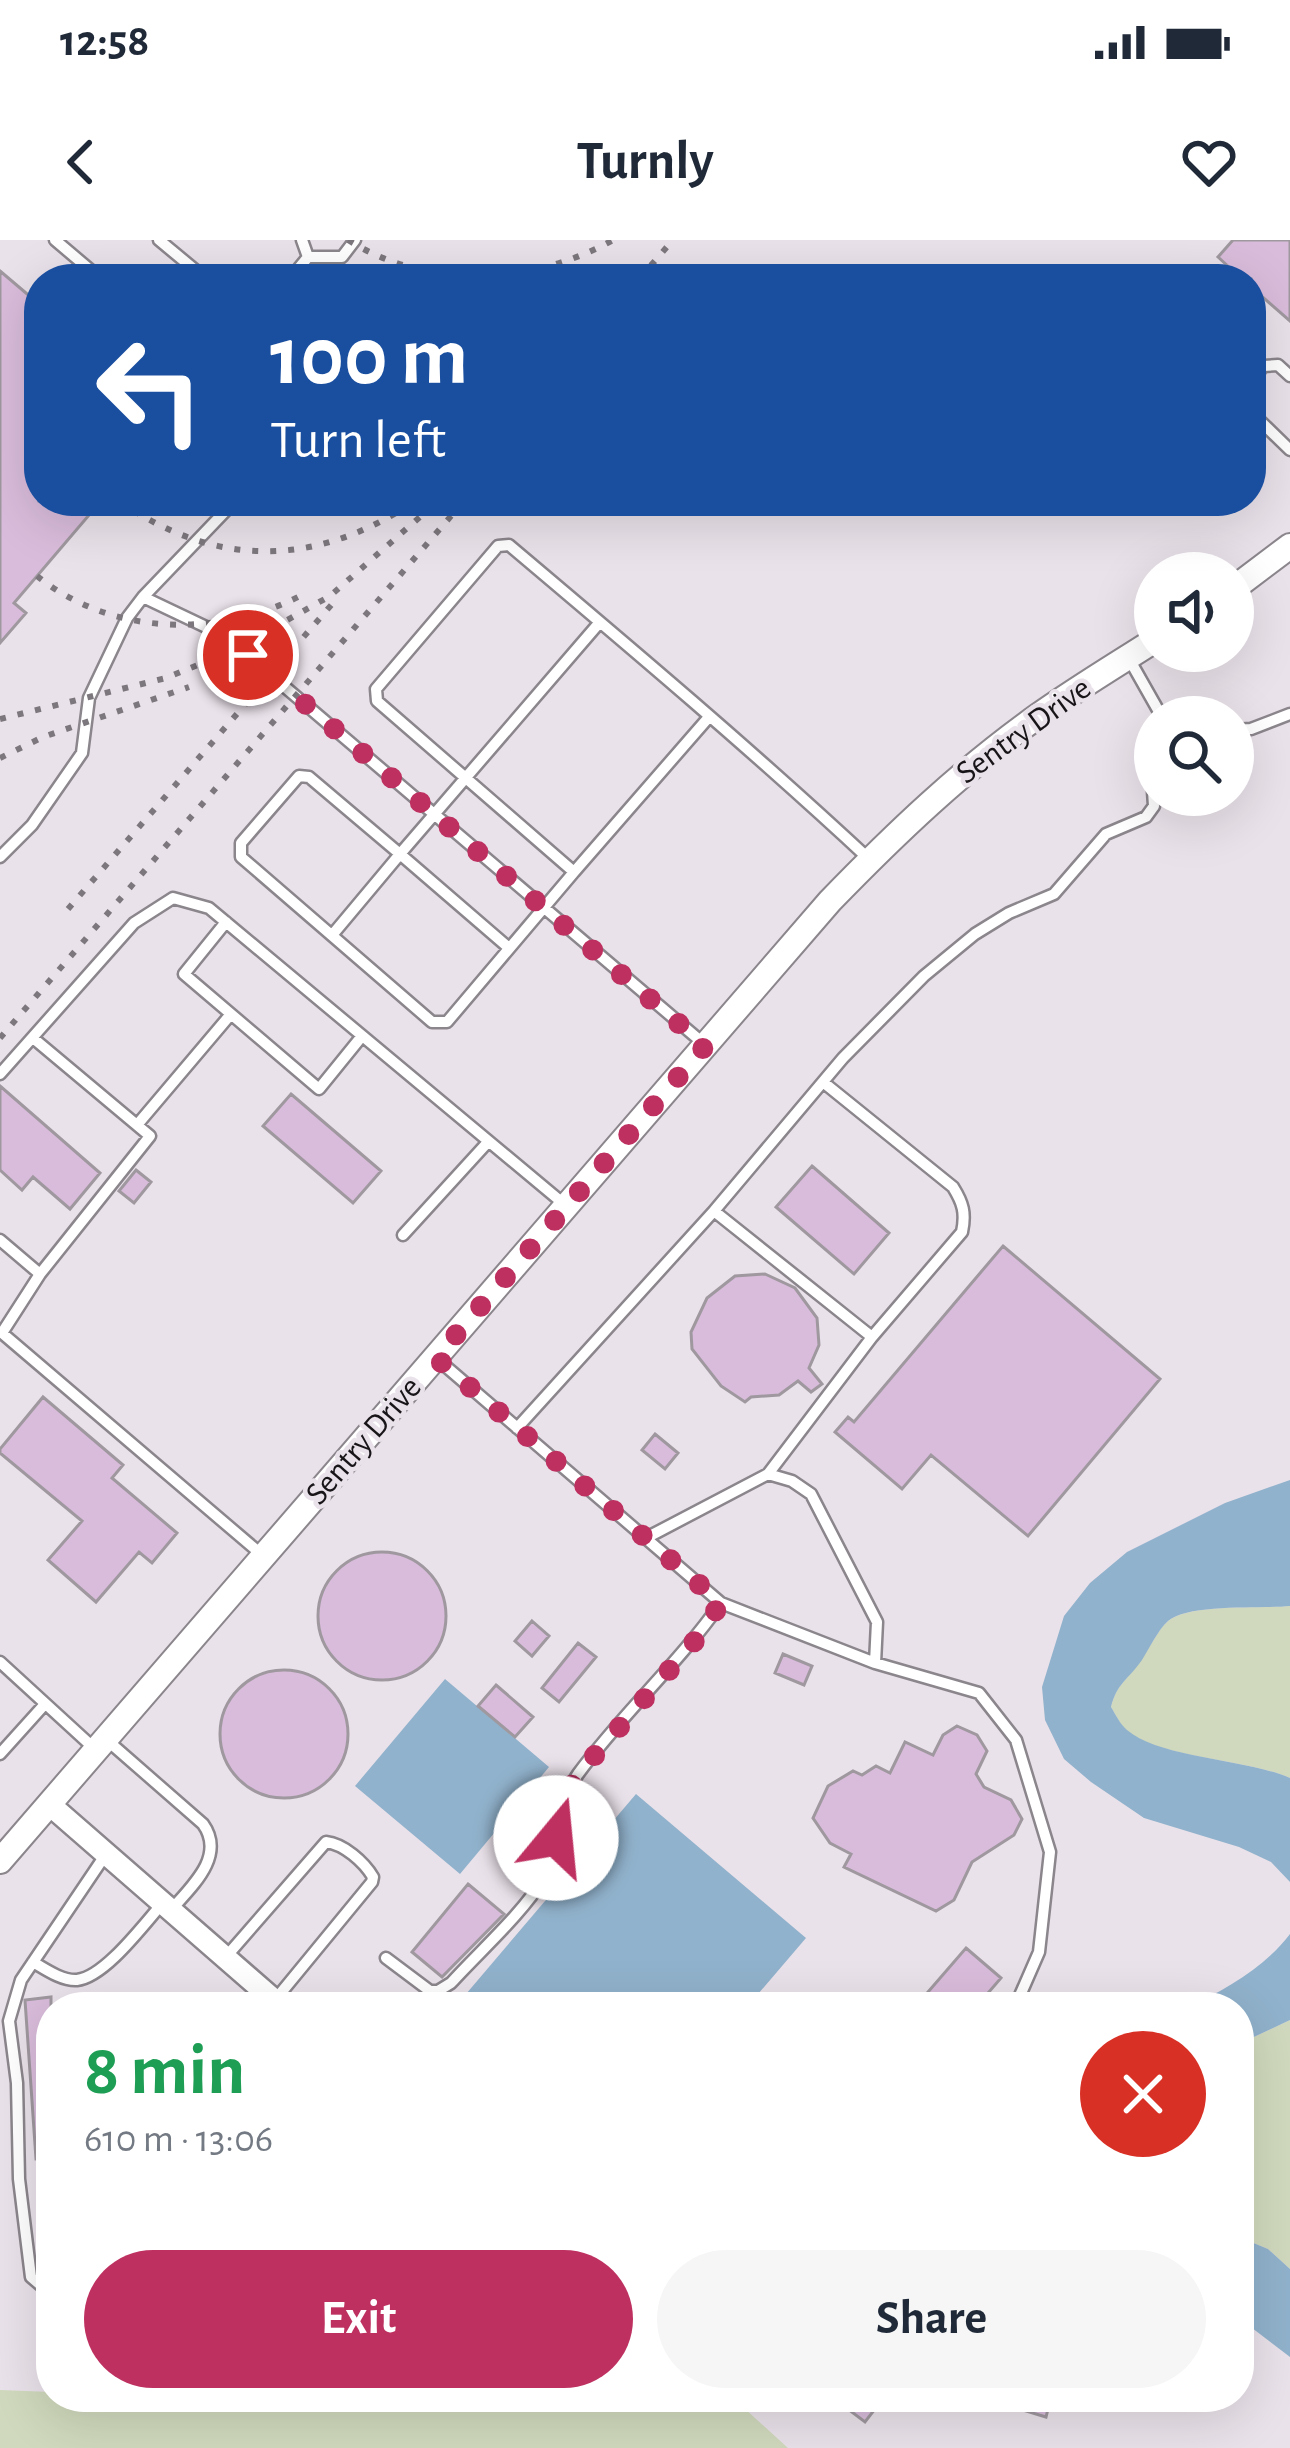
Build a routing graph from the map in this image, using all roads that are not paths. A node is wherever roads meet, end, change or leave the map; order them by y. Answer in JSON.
{"nodes":[{"id":1,"x":55,"y":240,"type":"edge"},
{"id":2,"x":159,"y":240,"type":"edge"},
{"id":3,"x":302,"y":240,"type":"edge"},
{"id":4,"x":355,"y":240,"type":"edge"},
{"id":5,"x":308,"y":257,"type":"junction"},
{"id":6,"x":83,"y":264,"type":"edge"},
{"id":7,"x":188,"y":264,"type":"edge"},
{"id":8,"x":302,"y":264,"type":"edge"},
{"id":9,"x":1266,"y":426,"type":"edge"},
{"id":10,"x":1290,"y":449,"type":"edge"},
{"id":11,"x":221,"y":516,"type":"edge"},
{"id":12,"x":1290,"y":546,"type":"edge"},
{"id":13,"x":1254,"y":573,"type":"edge"},
{"id":14,"x":143,"y":597,"type":"junction"},
{"id":15,"x":600,"y":622,"type":"junction"},
{"id":16,"x":1134,"y":653,"type":"edge"},
{"id":17,"x":1128,"y":657,"type":"junction"},
{"id":18,"x":1150,"y":696,"type":"edge"},
{"id":19,"x":1290,"y":714,"type":"edge"},
{"id":20,"x":709,"y":717,"type":"junction"},
{"id":21,"x":1254,"y":728,"type":"edge"},
{"id":22,"x":465,"y":777,"type":"junction"},
{"id":23,"x":434,"y":814,"type":"junction"},
{"id":24,"x":1147,"y":816,"type":"edge"},
{"id":25,"x":400,"y":854,"type":"junction"},
{"id":26,"x":0,"y":856,"type":"edge"},
{"id":27,"x":870,"y":860,"type":"junction"},
{"id":28,"x":574,"y":872,"type":"junction"},
{"id":29,"x":544,"y":907,"type":"junction"},
{"id":30,"x":226,"y":922,"type":"junction"},
{"id":31,"x":333,"y":934,"type":"junction"},
{"id":32,"x":509,"y":948,"type":"junction"},
{"id":33,"x":231,"y":1014,"type":"junction"},
{"id":34,"x":362,"y":1036,"type":"junction"},
{"id":35,"x":32,"y":1038,"type":"junction"},
{"id":36,"x":705,"y":1046,"type":"junction"},
{"id":37,"x":0,"y":1074,"type":"edge"},
{"id":38,"x":823,"y":1082,"type":"junction"},
{"id":39,"x":137,"y":1125,"type":"junction"},
{"id":40,"x":488,"y":1142,"type":"junction"},
{"id":41,"x":566,"y":1206,"type":"junction"},
{"id":42,"x":714,"y":1211,"type":"junction"},
{"id":43,"x":403,"y":1235,"type":"dead end"},
{"id":44,"x":0,"y":1240,"type":"edge"},
{"id":45,"x":40,"y":1274,"type":"junction"},
{"id":46,"x":872,"y":1337,"type":"junction"},
{"id":47,"x":436,"y":1358,"type":"junction"},
{"id":48,"x":517,"y":1428,"type":"junction"},
{"id":49,"x":768,"y":1474,"type":"junction"},
{"id":50,"x":646,"y":1538,"type":"junction"},
{"id":51,"x":264,"y":1556,"type":"junction"},
{"id":52,"x":721,"y":1603,"type":"junction"},
{"id":53,"x":0,"y":1662,"type":"edge"},
{"id":54,"x":875,"y":1663,"type":"junction"},
{"id":55,"x":45,"y":1704,"type":"junction"},
{"id":56,"x":101,"y":1744,"type":"junction"},
{"id":57,"x":0,"y":1754,"type":"edge"},
{"id":58,"x":49,"y":1804,"type":"junction"},
{"id":59,"x":5,"y":1846,"type":"edge"},
{"id":60,"x":106,"y":1854,"type":"junction"},
{"id":61,"x":166,"y":1907,"type":"junction"},
{"id":62,"x":225,"y":1958,"type":"junction"},
{"id":63,"x":386,"y":1958,"type":"dead end"},
{"id":64,"x":33,"y":1962,"type":"junction"},
{"id":65,"x":265,"y":1992,"type":"edge"},
{"id":66,"x":288,"y":1992,"type":"edge"},
{"id":67,"x":1022,"y":1992,"type":"edge"},
{"id":68,"x":36,"y":2281,"type":"edge"}],
"edges":[{"from":1,"to":6,"type":"lane"},
{"from":2,"to":7,"type":"lane"},
{"from":3,"to":5,"type":"lane"},
{"from":4,"to":5,"type":"lane"},
{"from":5,"to":8,"type":"lane"},
{"from":9,"to":10,"type":"lane"},
{"from":11,"to":14,"type":"lane"},
{"from":12,"to":13,"type":"street"},
{"from":14,"to":23,"type":"lane"},
{"from":14,"to":26,"type":"lane"},
{"from":15,"to":20,"type":"lane"},
{"from":15,"to":22,"type":"lane"},
{"from":15,"to":22,"type":"lane"},
{"from":16,"to":17,"type":"street","name":"Sentry Drive"},
{"from":17,"to":18,"type":"lane"},
{"from":17,"to":27,"type":"street","name":"Sentry Drive"},
{"from":19,"to":21,"type":"lane"},
{"from":20,"to":27,"type":"lane"},
{"from":20,"to":28,"type":"lane"},
{"from":22,"to":23,"type":"lane"},
{"from":22,"to":28,"type":"lane"},
{"from":23,"to":25,"type":"lane"},
{"from":23,"to":29,"type":"lane"},
{"from":24,"to":38,"type":"lane"},
{"from":25,"to":31,"type":"lane"},
{"from":25,"to":31,"type":"lane"},
{"from":25,"to":32,"type":"lane"},
{"from":27,"to":36,"type":"street","name":"Sentry Drive"},
{"from":28,"to":29,"type":"lane"},
{"from":29,"to":32,"type":"lane"},
{"from":29,"to":36,"type":"lane"},
{"from":30,"to":33,"type":"lane"},
{"from":30,"to":34,"type":"lane"},
{"from":30,"to":35,"type":"lane"},
{"from":31,"to":32,"type":"lane"},
{"from":33,"to":34,"type":"lane"},
{"from":33,"to":39,"type":"lane"},
{"from":34,"to":40,"type":"lane"},
{"from":35,"to":37,"type":"lane"},
{"from":35,"to":39,"type":"lane"},
{"from":36,"to":41,"type":"street","name":"Sentry Drive"},
{"from":38,"to":42,"type":"lane"},
{"from":38,"to":46,"type":"lane"},
{"from":39,"to":45,"type":"lane"},
{"from":40,"to":41,"type":"lane"},
{"from":40,"to":43,"type":"lane"},
{"from":41,"to":47,"type":"street","name":"Sentry Drive"},
{"from":42,"to":46,"type":"lane"},
{"from":42,"to":48,"type":"lane"},
{"from":44,"to":45,"type":"lane"},
{"from":45,"to":51,"type":"lane"},
{"from":46,"to":49,"type":"lane"},
{"from":47,"to":48,"type":"lane"},
{"from":47,"to":51,"type":"street","name":"Sentry Drive"},
{"from":48,"to":50,"type":"lane"},
{"from":49,"to":50,"type":"lane"},
{"from":49,"to":54,"type":"lane"},
{"from":50,"to":52,"type":"lane"},
{"from":51,"to":56,"type":"street","name":"Sentry Drive"},
{"from":52,"to":54,"type":"lane"},
{"from":52,"to":63,"type":"lane"},
{"from":53,"to":55,"type":"lane"},
{"from":54,"to":67,"type":"lane"},
{"from":55,"to":56,"type":"lane"},
{"from":55,"to":57,"type":"lane"},
{"from":56,"to":58,"type":"street","name":"Sentry Drive"},
{"from":56,"to":61,"type":"lane"},
{"from":58,"to":59,"type":"street","name":"Sentry Drive"},
{"from":58,"to":60,"type":"street"},
{"from":60,"to":61,"type":"street"},
{"from":60,"to":64,"type":"lane"},
{"from":61,"to":62,"type":"street"},
{"from":61,"to":64,"type":"lane"},
{"from":62,"to":65,"type":"street"},
{"from":62,"to":66,"type":"lane"},
{"from":64,"to":68,"type":"lane"}]}
